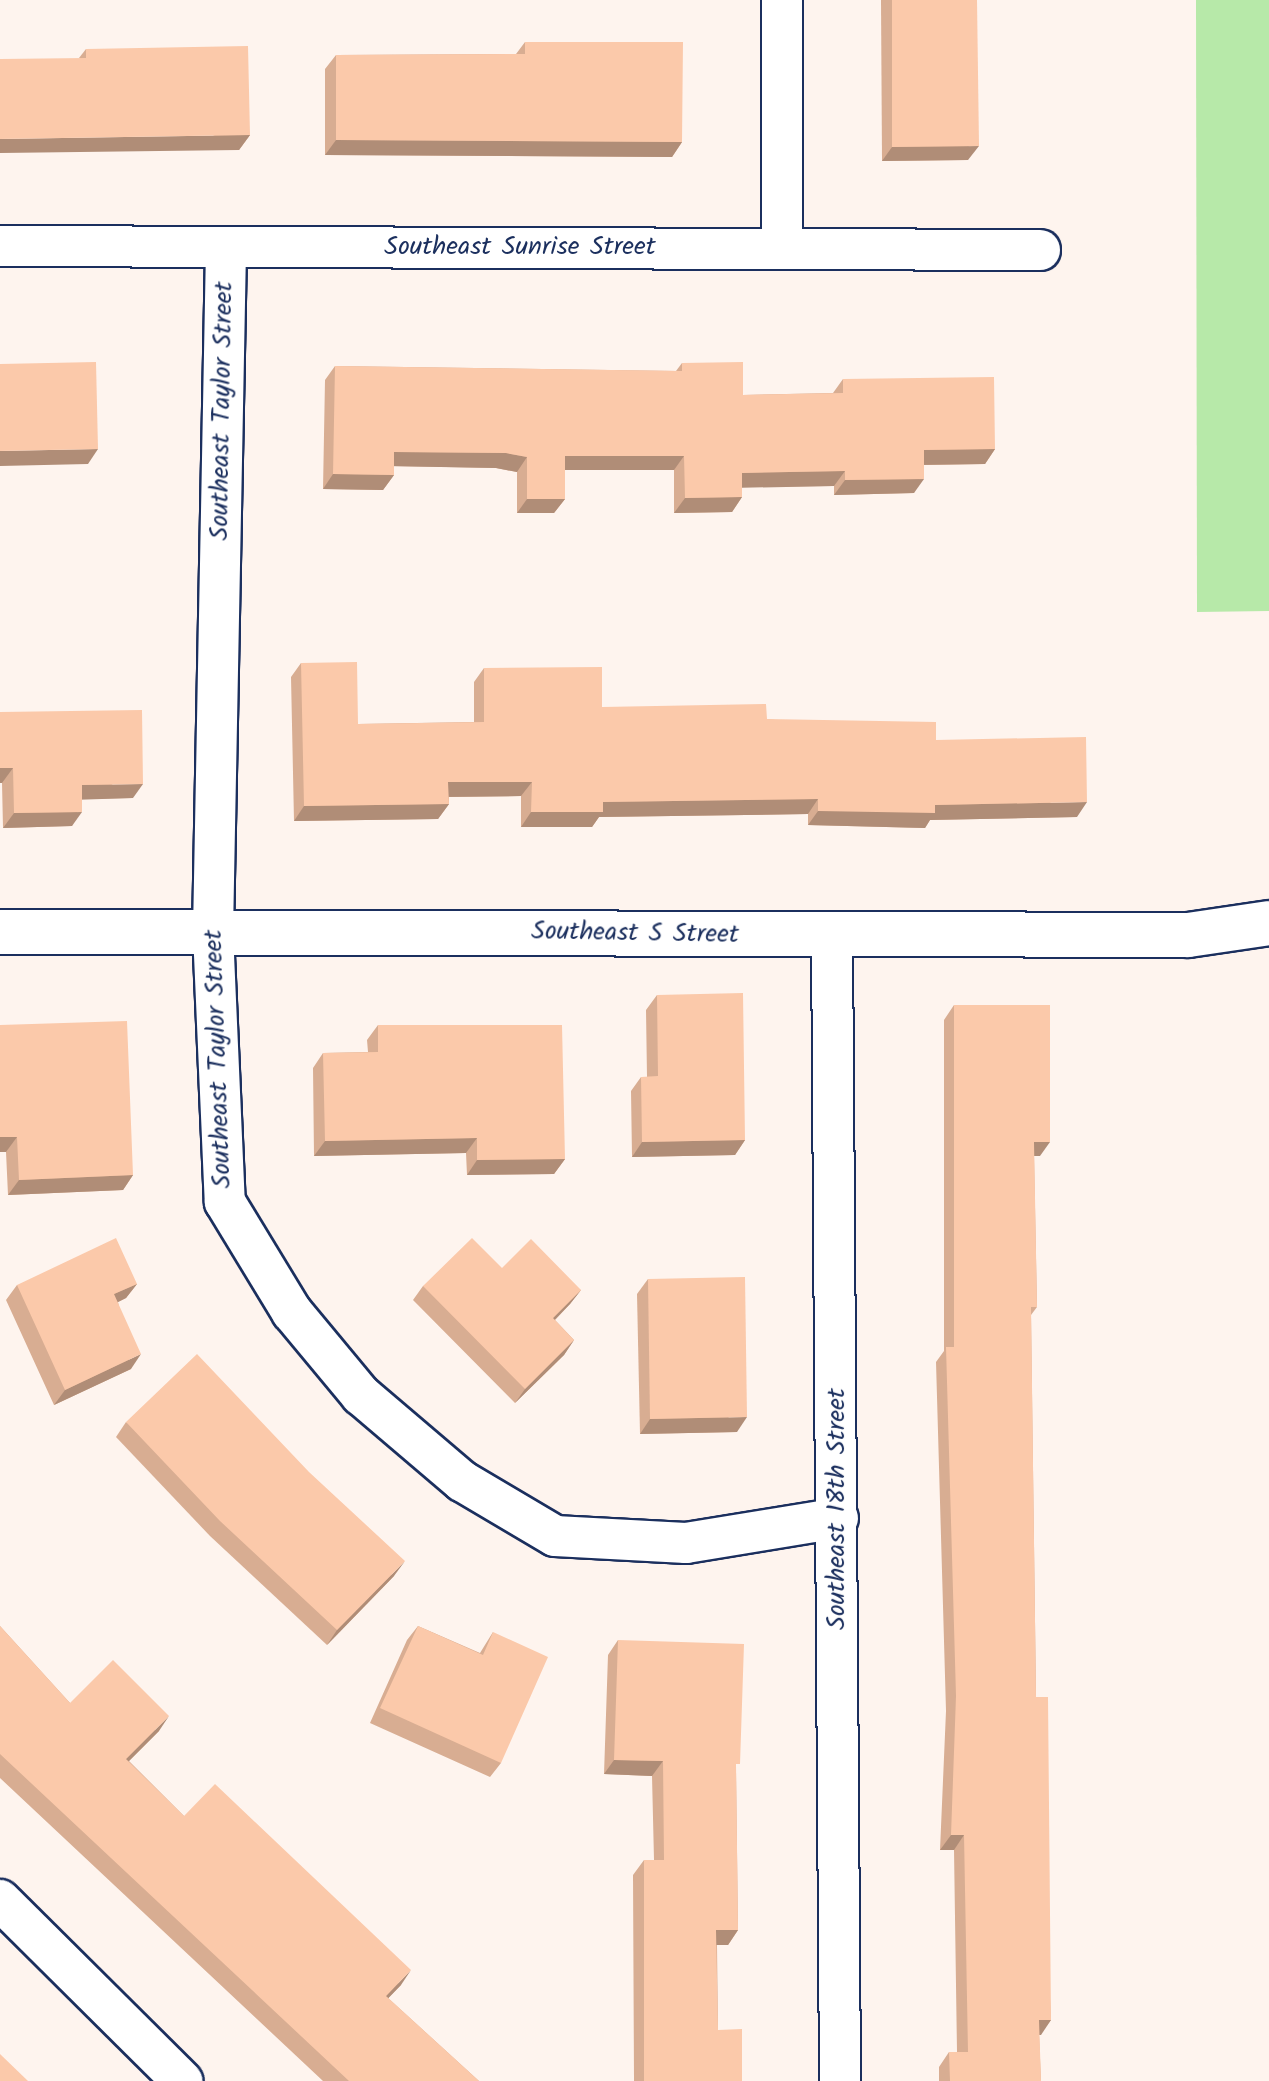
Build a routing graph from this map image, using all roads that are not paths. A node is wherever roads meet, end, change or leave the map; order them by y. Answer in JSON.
{"nodes":[{"id":1,"x":782,"y":0,"type":"edge"},
{"id":2,"x":0,"y":246,"type":"edge"},
{"id":3,"x":782,"y":248,"type":"junction"},
{"id":4,"x":226,"y":249,"type":"junction"},
{"id":5,"x":1040,"y":250,"type":"dead end"},
{"id":6,"x":1269,"y":923,"type":"edge"},
{"id":7,"x":0,"y":932,"type":"edge"},
{"id":8,"x":213,"y":932,"type":"junction"},
{"id":9,"x":832,"y":936,"type":"junction"},
{"id":10,"x":838,"y":1518,"type":"junction"},
{"id":11,"x":0,"y":1900,"type":"edge"},
{"id":12,"x":182,"y":2081,"type":"edge"},
{"id":13,"x":840,"y":2081,"type":"edge"}],
"edges":[{"from":1,"to":3,"type":"street"},
{"from":2,"to":4,"type":"street","name":"Southeast Sunrise Street"},
{"from":3,"to":4,"type":"street","name":"Southeast Sunrise Street"},
{"from":3,"to":5,"type":"street","name":"Southeast Sunrise Street"},
{"from":4,"to":8,"type":"street","name":"Southeast Taylor Street"},
{"from":6,"to":9,"type":"street","name":"Southeast S Street"},
{"from":7,"to":8,"type":"street","name":"Southeast S Street"},
{"from":8,"to":9,"type":"street","name":"Southeast S Street"},
{"from":8,"to":10,"type":"street","name":"Southeast Taylor Street"},
{"from":9,"to":10,"type":"street","name":"Southeast 18th Street"},
{"from":10,"to":13,"type":"street","name":"Southeast 18th Street"},
{"from":11,"to":12,"type":"street"}]}
